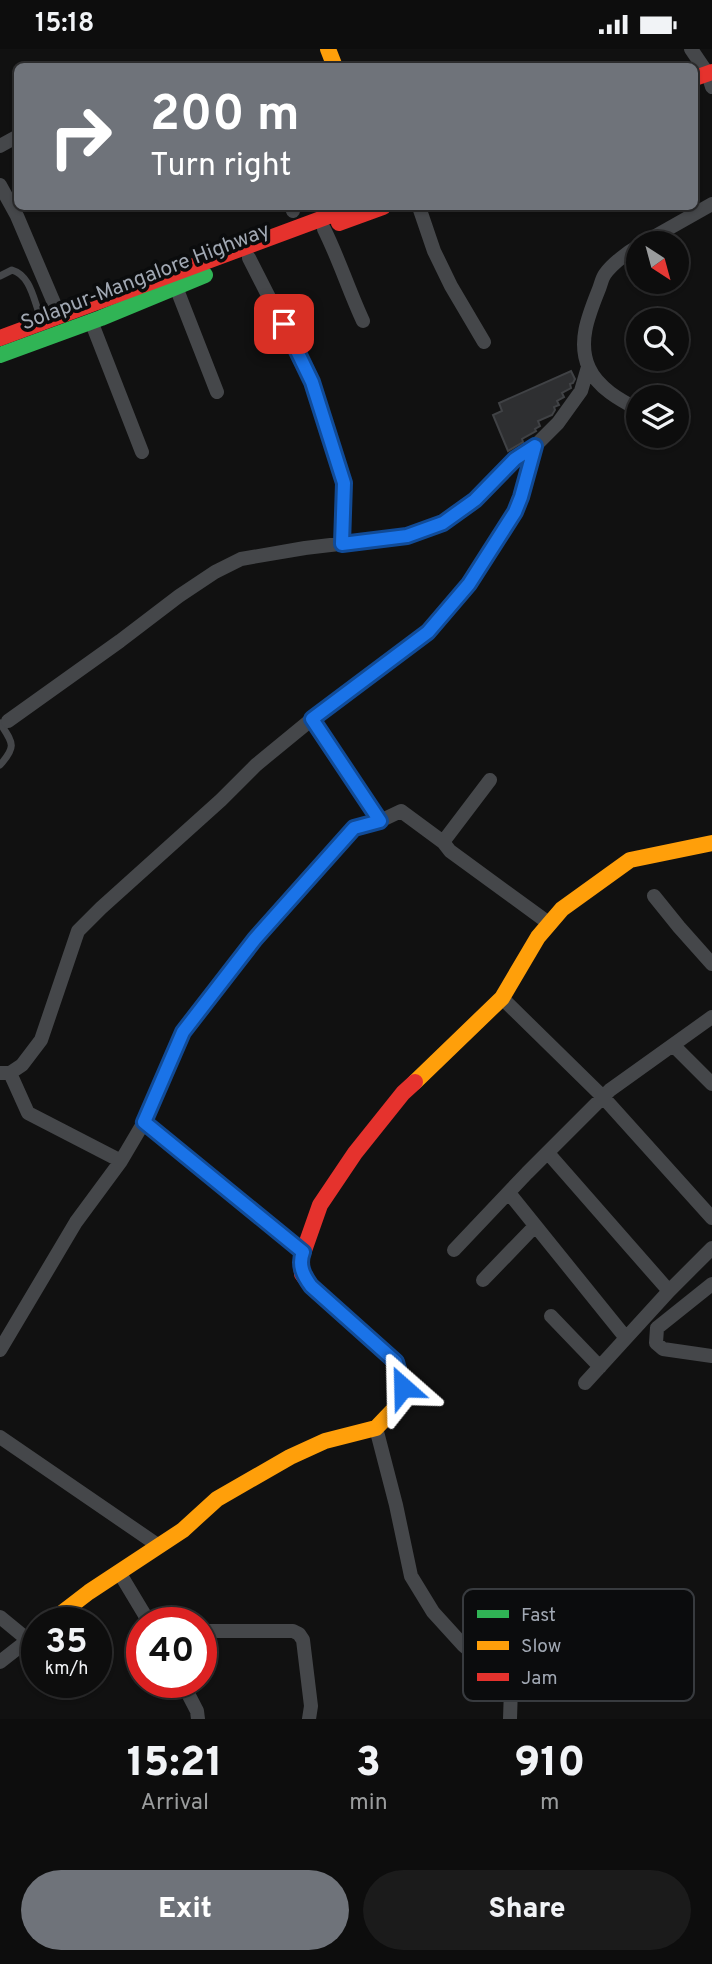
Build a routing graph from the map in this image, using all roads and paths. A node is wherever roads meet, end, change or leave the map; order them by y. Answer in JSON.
{"nodes":[{"id":1,"x":691,"y":49,"type":"edge"},
{"id":2,"x":708,"y":80,"type":"edge"},
{"id":3,"x":0,"y":185,"type":"edge"},
{"id":4,"x":712,"y":204,"type":"edge"},
{"id":5,"x":345,"y":210,"type":"edge"},
{"id":6,"x":375,"y":210,"type":"edge"},
{"id":7,"x":420,"y":210,"type":"edge"},
{"id":8,"x":288,"y":212,"type":"edge"},
{"id":9,"x":324,"y":229,"type":"junction"},
{"id":10,"x":664,"y":231,"type":"edge"},
{"id":11,"x":626,"y":255,"type":"edge"},
{"id":12,"x":249,"y":258,"type":"junction"},
{"id":13,"x":0,"y":276,"type":"edge"},
{"id":14,"x":176,"y":287,"type":"junction"},
{"id":15,"x":54,"y":303,"type":"junction"},
{"id":16,"x":38,"y":310,"type":"junction"},
{"id":17,"x":91,"y":321,"type":"junction"},
{"id":18,"x":363,"y":321,"type":"dead end"},
{"id":19,"x":0,"y":324,"type":"edge"},
{"id":20,"x":0,"y":338,"type":"edge"},
{"id":21,"x":484,"y":342,"type":"dead end"},
{"id":22,"x":0,"y":355,"type":"edge"},
{"id":23,"x":588,"y":367,"type":"junction"},
{"id":24,"x":217,"y":392,"type":"dead end"},
{"id":25,"x":626,"y":403,"type":"edge"},
{"id":26,"x":535,"y":446,"type":"junction"},
{"id":27,"x":142,"y":452,"type":"dead end"},
{"id":28,"x":342,"y":544,"type":"junction"},
{"id":29,"x":312,"y":719,"type":"junction"},
{"id":30,"x":4,"y":722,"type":"edge"},
{"id":31,"x":0,"y":765,"type":"edge"},
{"id":32,"x":490,"y":780,"type":"dead end"},
{"id":33,"x":380,"y":821,"type":"junction"},
{"id":34,"x":443,"y":842,"type":"junction"},
{"id":35,"x":712,"y":843,"type":"edge"},
{"id":36,"x":654,"y":896,"type":"dead end"},
{"id":37,"x":550,"y":923,"type":"junction"},
{"id":38,"x":712,"y":964,"type":"edge"},
{"id":39,"x":502,"y":999,"type":"junction"},
{"id":40,"x":712,"y":1017,"type":"edge"},
{"id":41,"x":673,"y":1045,"type":"junction"},
{"id":42,"x":5,"y":1073,"type":"edge"},
{"id":43,"x":712,"y":1084,"type":"edge"},
{"id":44,"x":603,"y":1097,"type":"junction"},
{"id":45,"x":144,"y":1122,"type":"junction"},
{"id":46,"x":548,"y":1153,"type":"junction"},
{"id":47,"x":121,"y":1161,"type":"junction"},
{"id":48,"x":509,"y":1193,"type":"junction"},
{"id":49,"x":712,"y":1217,"type":"edge"},
{"id":50,"x":535,"y":1226,"type":"junction"},
{"id":51,"x":712,"y":1248,"type":"edge"},
{"id":52,"x":454,"y":1250,"type":"dead end"},
{"id":53,"x":303,"y":1252,"type":"junction"},
{"id":54,"x":482,"y":1280,"type":"dead end"},
{"id":55,"x":712,"y":1284,"type":"edge"},
{"id":56,"x":669,"y":1291,"type":"junction"},
{"id":57,"x":705,"y":1295,"type":"edge"},
{"id":58,"x":551,"y":1315,"type":"dead end"},
{"id":59,"x":626,"y":1338,"type":"junction"},
{"id":60,"x":0,"y":1350,"type":"edge"},
{"id":61,"x":712,"y":1356,"type":"edge"},
{"id":62,"x":600,"y":1367,"type":"junction"},
{"id":63,"x":585,"y":1383,"type":"dead end"},
{"id":64,"x":376,"y":1428,"type":"junction"},
{"id":65,"x":0,"y":1437,"type":"edge"},
{"id":66,"x":159,"y":1546,"type":"junction"},
{"id":67,"x":119,"y":1572,"type":"junction"},
{"id":68,"x":71,"y":1607,"type":"edge"},
{"id":69,"x":140,"y":1607,"type":"edge"},
{"id":70,"x":0,"y":1617,"type":"edge"},
{"id":71,"x":21,"y":1630,"type":"edge"},
{"id":72,"x":217,"y":1631,"type":"edge"},
{"id":73,"x":463,"y":1645,"type":"edge"},
{"id":74,"x":21,"y":1646,"type":"edge"},
{"id":75,"x":0,"y":1662,"type":"edge"},
{"id":76,"x":190,"y":1698,"type":"edge"},
{"id":77,"x":511,"y":1701,"type":"edge"},
{"id":78,"x":198,"y":1719,"type":"edge"},
{"id":79,"x":309,"y":1719,"type":"edge"},
{"id":80,"x":509,"y":1719,"type":"edge"}],
"edges":[{"from":1,"to":2,"type":"street"},
{"from":3,"to":15,"type":"street"},
{"from":4,"to":10,"type":"street"},
{"from":5,"to":20,"type":"main road"},
{"from":6,"to":9,"type":"main road","name":"Solapur-Mangalore Highway"},
{"from":7,"to":21,"type":"street"},
{"from":8,"to":15,"type":"main road"},
{"from":9,"to":12,"type":"main road","name":"Solapur-Mangalore Highway"},
{"from":9,"to":18,"type":"street"},
{"from":11,"to":23,"type":"street"},
{"from":12,"to":14,"type":"main road","name":"Solapur-Mangalore Highway"},
{"from":12,"to":28,"type":"street"},
{"from":13,"to":16,"type":"lane"},
{"from":14,"to":17,"type":"main road","name":"Solapur-Mangalore Highway"},
{"from":14,"to":24,"type":"street"},
{"from":15,"to":16,"type":"main road"},
{"from":16,"to":19,"type":"main road"},
{"from":17,"to":22,"type":"main road","name":"Solapur-Mangalore Highway"},
{"from":17,"to":27,"type":"street"},
{"from":23,"to":25,"type":"street"},
{"from":23,"to":26,"type":"street"},
{"from":26,"to":28,"type":"street"},
{"from":26,"to":29,"type":"street"},
{"from":28,"to":30,"type":"street"},
{"from":29,"to":33,"type":"street"},
{"from":29,"to":42,"type":"street"},
{"from":30,"to":31,"type":"lane"},
{"from":32,"to":34,"type":"street"},
{"from":33,"to":34,"type":"street"},
{"from":33,"to":45,"type":"street"},
{"from":34,"to":37,"type":"street"},
{"from":35,"to":37,"type":"main road"},
{"from":36,"to":38,"type":"street"},
{"from":37,"to":39,"type":"main road"},
{"from":39,"to":44,"type":"street"},
{"from":39,"to":53,"type":"main road"},
{"from":40,"to":41,"type":"street"},
{"from":41,"to":43,"type":"street"},
{"from":41,"to":44,"type":"street"},
{"from":42,"to":47,"type":"street"},
{"from":44,"to":46,"type":"street"},
{"from":44,"to":49,"type":"street"},
{"from":45,"to":47,"type":"street"},
{"from":45,"to":53,"type":"street"},
{"from":46,"to":48,"type":"street"},
{"from":46,"to":56,"type":"street"},
{"from":47,"to":60,"type":"street"},
{"from":48,"to":50,"type":"street"},
{"from":48,"to":52,"type":"street"},
{"from":50,"to":54,"type":"street"},
{"from":50,"to":59,"type":"street"},
{"from":51,"to":56,"type":"street"},
{"from":53,"to":64,"type":"main road"},
{"from":55,"to":57,"type":"street"},
{"from":56,"to":59,"type":"street"},
{"from":57,"to":61,"type":"street"},
{"from":58,"to":62,"type":"street"},
{"from":59,"to":62,"type":"street"},
{"from":62,"to":63,"type":"street"},
{"from":64,"to":66,"type":"main road"},
{"from":64,"to":73,"type":"street"},
{"from":65,"to":66,"type":"street"},
{"from":66,"to":67,"type":"main road"},
{"from":67,"to":68,"type":"main road"},
{"from":67,"to":69,"type":"street"},
{"from":70,"to":71,"type":"street"},
{"from":72,"to":79,"type":"street"},
{"from":74,"to":75,"type":"street"},
{"from":76,"to":78,"type":"street"},
{"from":77,"to":80,"type":"street"}]}
